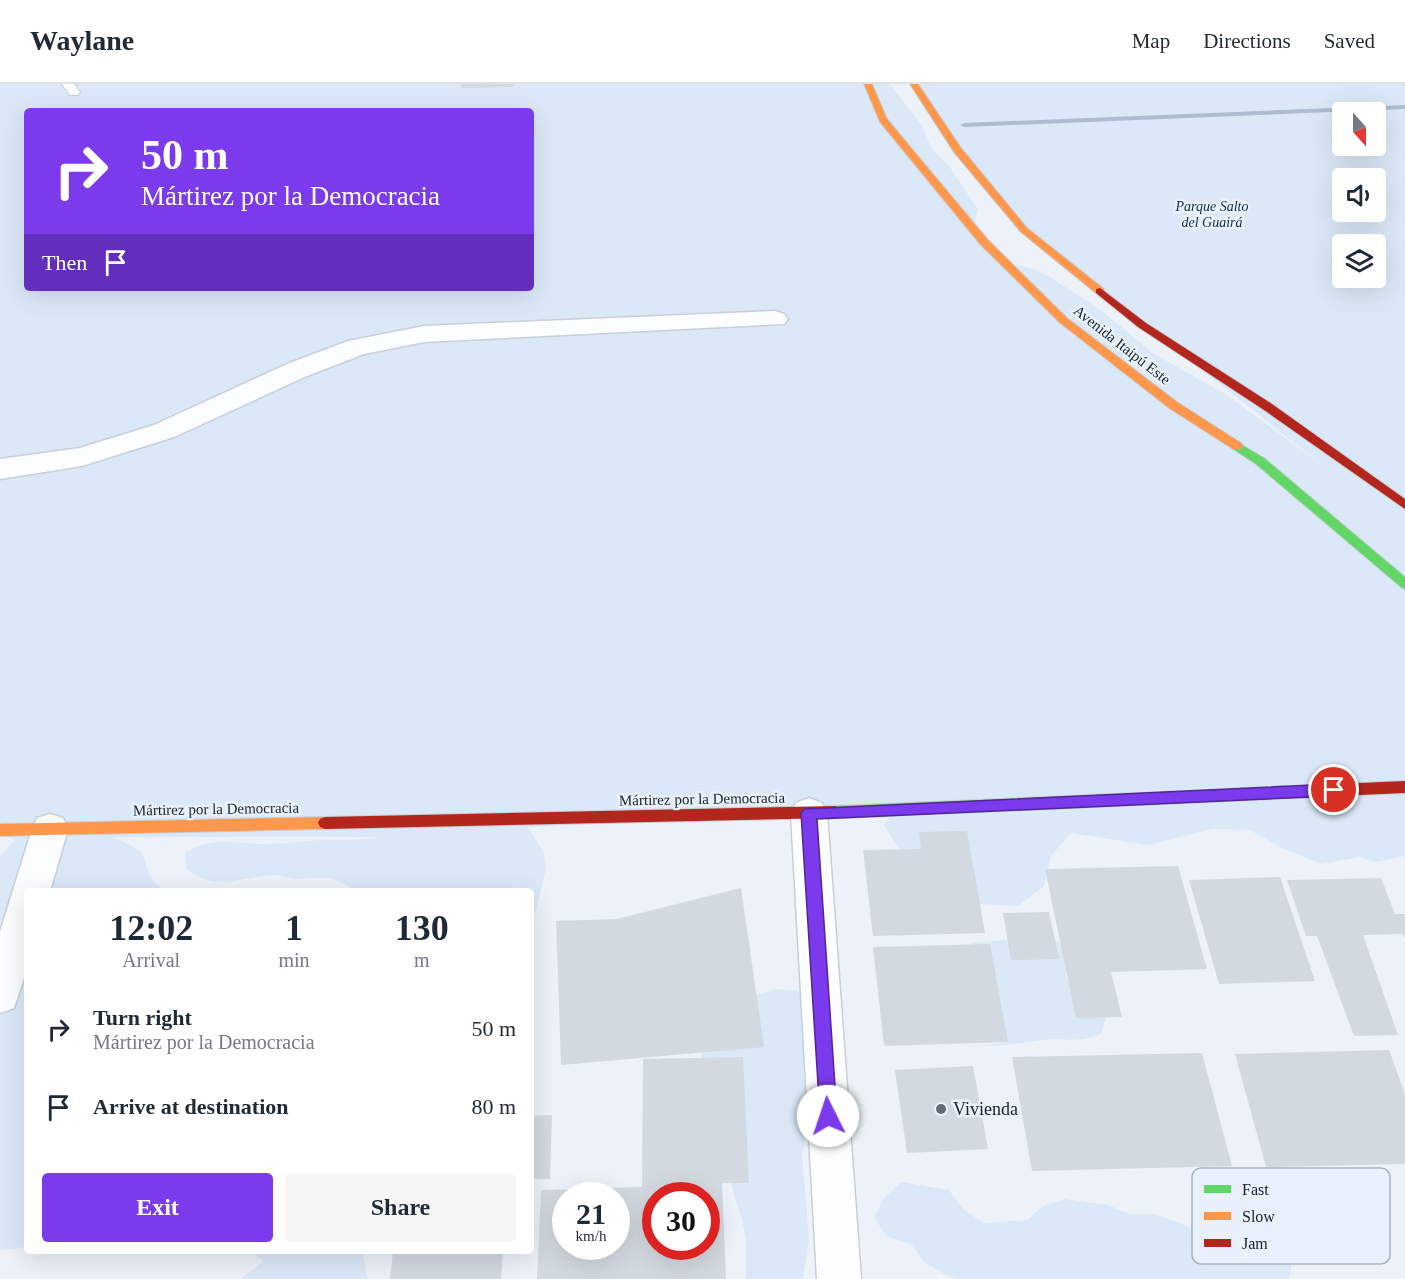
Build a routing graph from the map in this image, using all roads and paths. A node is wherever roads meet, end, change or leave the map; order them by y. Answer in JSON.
{"nodes":[{"id":1,"x":868,"y":84,"type":"edge"},
{"id":2,"x":914,"y":84,"type":"edge"},
{"id":3,"x":775,"y":319,"type":"dead end"},
{"id":4,"x":0,"y":469,"type":"edge"},
{"id":5,"x":1405,"y":505,"type":"edge"},
{"id":6,"x":1405,"y":584,"type":"edge"},
{"id":7,"x":1405,"y":787,"type":"edge"},
{"id":8,"x":809,"y":813,"type":"junction"},
{"id":9,"x":50,"y":829,"type":"junction"},
{"id":10,"x":0,"y":830,"type":"edge"},
{"id":11,"x":32,"y":888,"type":"edge"},
{"id":12,"x":24,"y":915,"type":"edge"},
{"id":13,"x":0,"y":995,"type":"edge"},
{"id":14,"x":839,"y":1279,"type":"edge"}],
"edges":[{"from":1,"to":6,"type":"street","name":"Avenida Itaipú Este"},
{"from":2,"to":5,"type":"street","name":"Avenida Itaipú Este"},
{"from":3,"to":4,"type":"street"},
{"from":7,"to":8,"type":"street","name":"Mártirez por la Democracia"},
{"from":8,"to":9,"type":"street","name":"Mártirez por la Democracia"},
{"from":8,"to":14,"type":"street"},
{"from":9,"to":10,"type":"street","name":"Mártirez por la Democracia"},
{"from":9,"to":11,"type":"street"},
{"from":12,"to":13,"type":"street"}]}
